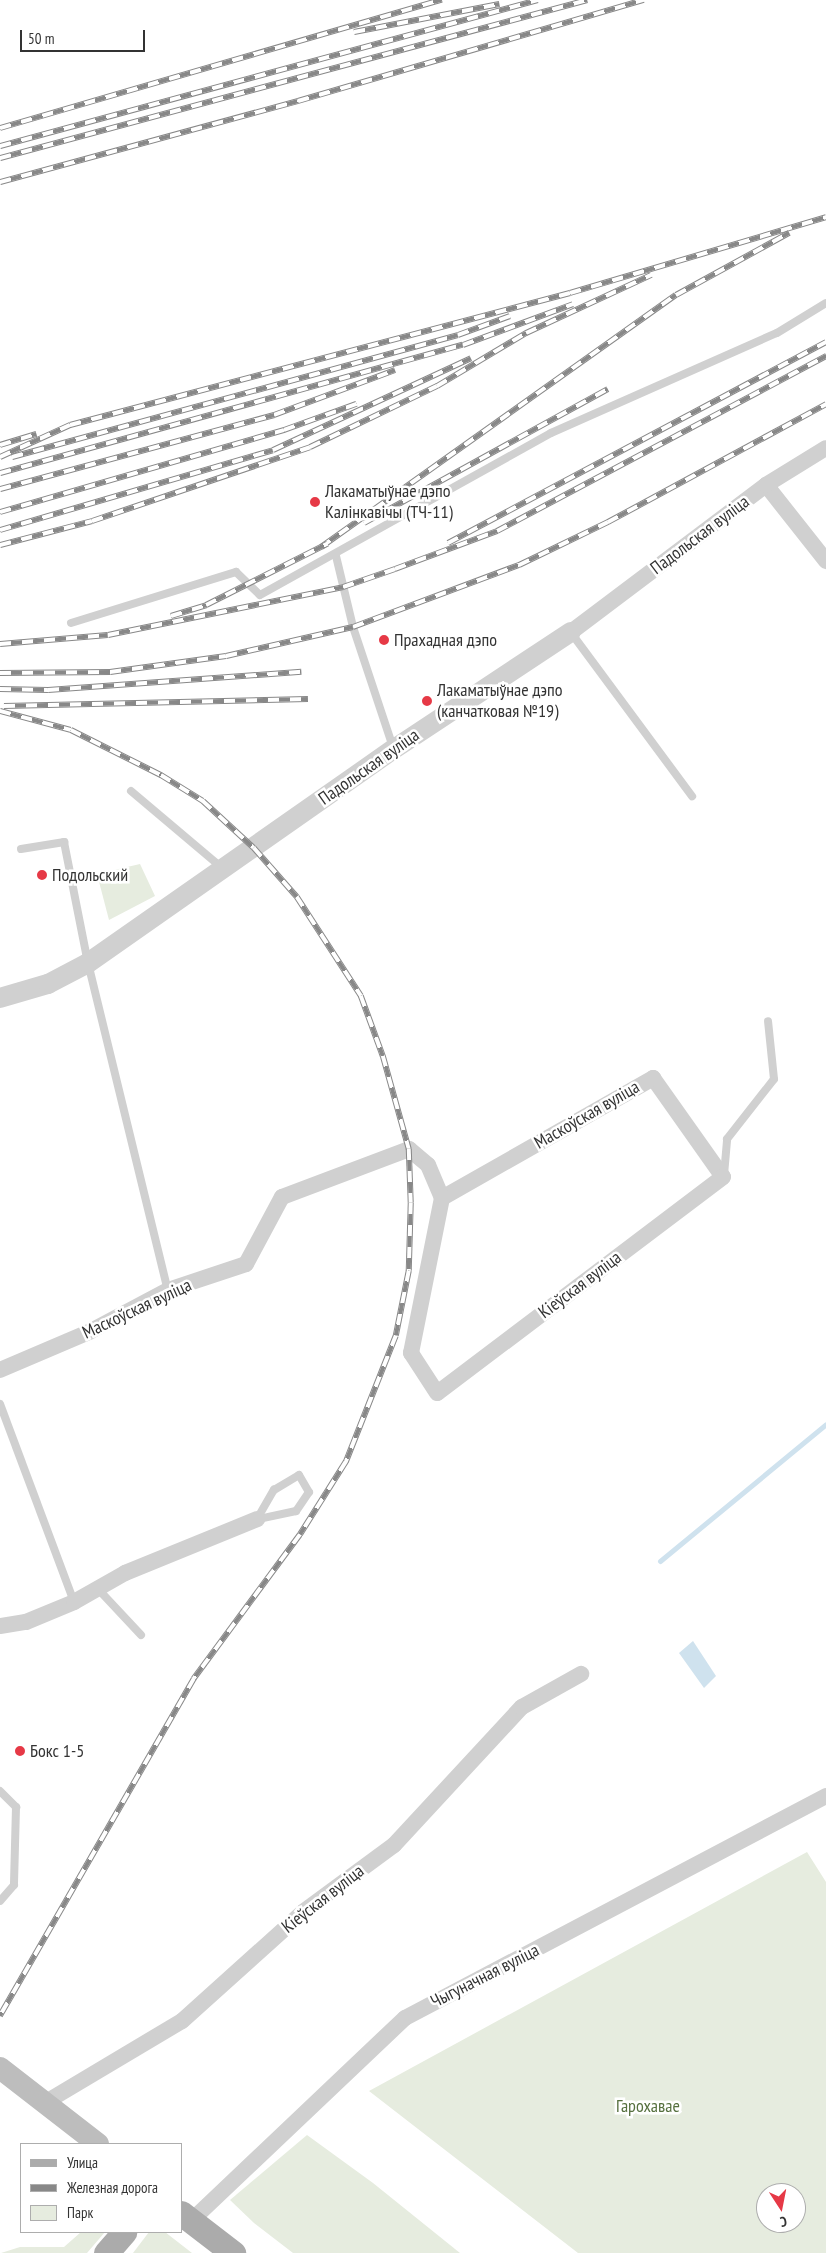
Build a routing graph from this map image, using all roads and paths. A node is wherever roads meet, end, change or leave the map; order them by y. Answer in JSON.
{"nodes":[{"id":1,"x":826,"y":303,"type":"edge"},
{"id":2,"x":826,"y":448,"type":"edge"},
{"id":3,"x":766,"y":486,"type":"junction"},
{"id":4,"x":336,"y":556,"type":"junction"},
{"id":5,"x":826,"y":561,"type":"edge"},
{"id":6,"x":71,"y":623,"type":"dead end"},
{"id":7,"x":571,"y":632,"type":"junction"},
{"id":8,"x":394,"y":749,"type":"junction"},
{"id":9,"x":131,"y":791,"type":"dead end"},
{"id":10,"x":692,"y":796,"type":"dead end"},
{"id":11,"x":21,"y":850,"type":"dead end"},
{"id":12,"x":223,"y":869,"type":"junction"},
{"id":13,"x":88,"y":963,"type":"junction"},
{"id":14,"x":0,"y":998,"type":"edge"},
{"id":15,"x":768,"y":1021,"type":"dead end"},
{"id":16,"x":724,"y":1177,"type":"junction"},
{"id":17,"x":442,"y":1198,"type":"junction"},
{"id":18,"x":168,"y":1290,"type":"junction"},
{"id":19,"x":0,"y":1370,"type":"edge"},
{"id":20,"x":0,"y":1404,"type":"edge"},
{"id":21,"x":257,"y":1519,"type":"junction"},
{"id":22,"x":98,"y":1589,"type":"junction"},
{"id":23,"x":74,"y":1602,"type":"junction"},
{"id":24,"x":0,"y":1626,"type":"edge"},
{"id":25,"x":140,"y":1635,"type":"dead end"},
{"id":26,"x":581,"y":1674,"type":"dead end"},
{"id":27,"x":0,"y":1791,"type":"edge"},
{"id":28,"x":826,"y":1796,"type":"edge"},
{"id":29,"x":0,"y":1901,"type":"edge"},
{"id":30,"x":0,"y":2068,"type":"edge"},
{"id":31,"x":46,"y":2102,"type":"junction"},
{"id":32,"x":97,"y":2143,"type":"edge"},
{"id":33,"x":186,"y":2217,"type":"edge"},
{"id":34,"x":123,"y":2233,"type":"edge"},
{"id":35,"x":106,"y":2253,"type":"edge"},
{"id":36,"x":233,"y":2253,"type":"edge"}],
"edges":[{"from":1,"to":4,"type":"lane"},
{"from":2,"to":3,"type":"street","name":"Падольская вуліца"},
{"from":3,"to":5,"type":"street"},
{"from":3,"to":7,"type":"street","name":"Падольская вуліца"},
{"from":4,"to":6,"type":"lane"},
{"from":4,"to":8,"type":"lane"},
{"from":7,"to":8,"type":"street","name":"Падольская вуліца"},
{"from":7,"to":10,"type":"lane"},
{"from":8,"to":12,"type":"street","name":"Падольская вуліца"},
{"from":9,"to":12,"type":"lane"},
{"from":11,"to":13,"type":"lane"},
{"from":12,"to":13,"type":"street","name":"Падольская вуліца"},
{"from":13,"to":14,"type":"street","name":"Падольская вуліца"},
{"from":13,"to":18,"type":"lane"},
{"from":15,"to":16,"type":"lane"},
{"from":16,"to":17,"type":"street","name":"Маскоўская вуліца"},
{"from":16,"to":17,"type":"street","name":"Кіеўская вуліца"},
{"from":17,"to":18,"type":"street","name":"Маскоўская вуліца"},
{"from":18,"to":19,"type":"street","name":"Маскоўская вуліца"},
{"from":20,"to":23,"type":"lane"},
{"from":21,"to":21,"type":"lane"},
{"from":21,"to":22,"type":"street"},
{"from":22,"to":23,"type":"street"},
{"from":22,"to":25,"type":"lane"},
{"from":23,"to":24,"type":"street"},
{"from":26,"to":31,"type":"street","name":"Кіеўская вуліца"},
{"from":27,"to":29,"type":"lane"},
{"from":28,"to":33,"type":"street","name":"Чыгуначная вуліца"},
{"from":30,"to":31,"type":"main road"},
{"from":31,"to":32,"type":"main road"},
{"from":33,"to":36,"type":"main road"},
{"from":34,"to":35,"type":"main road"}]}
